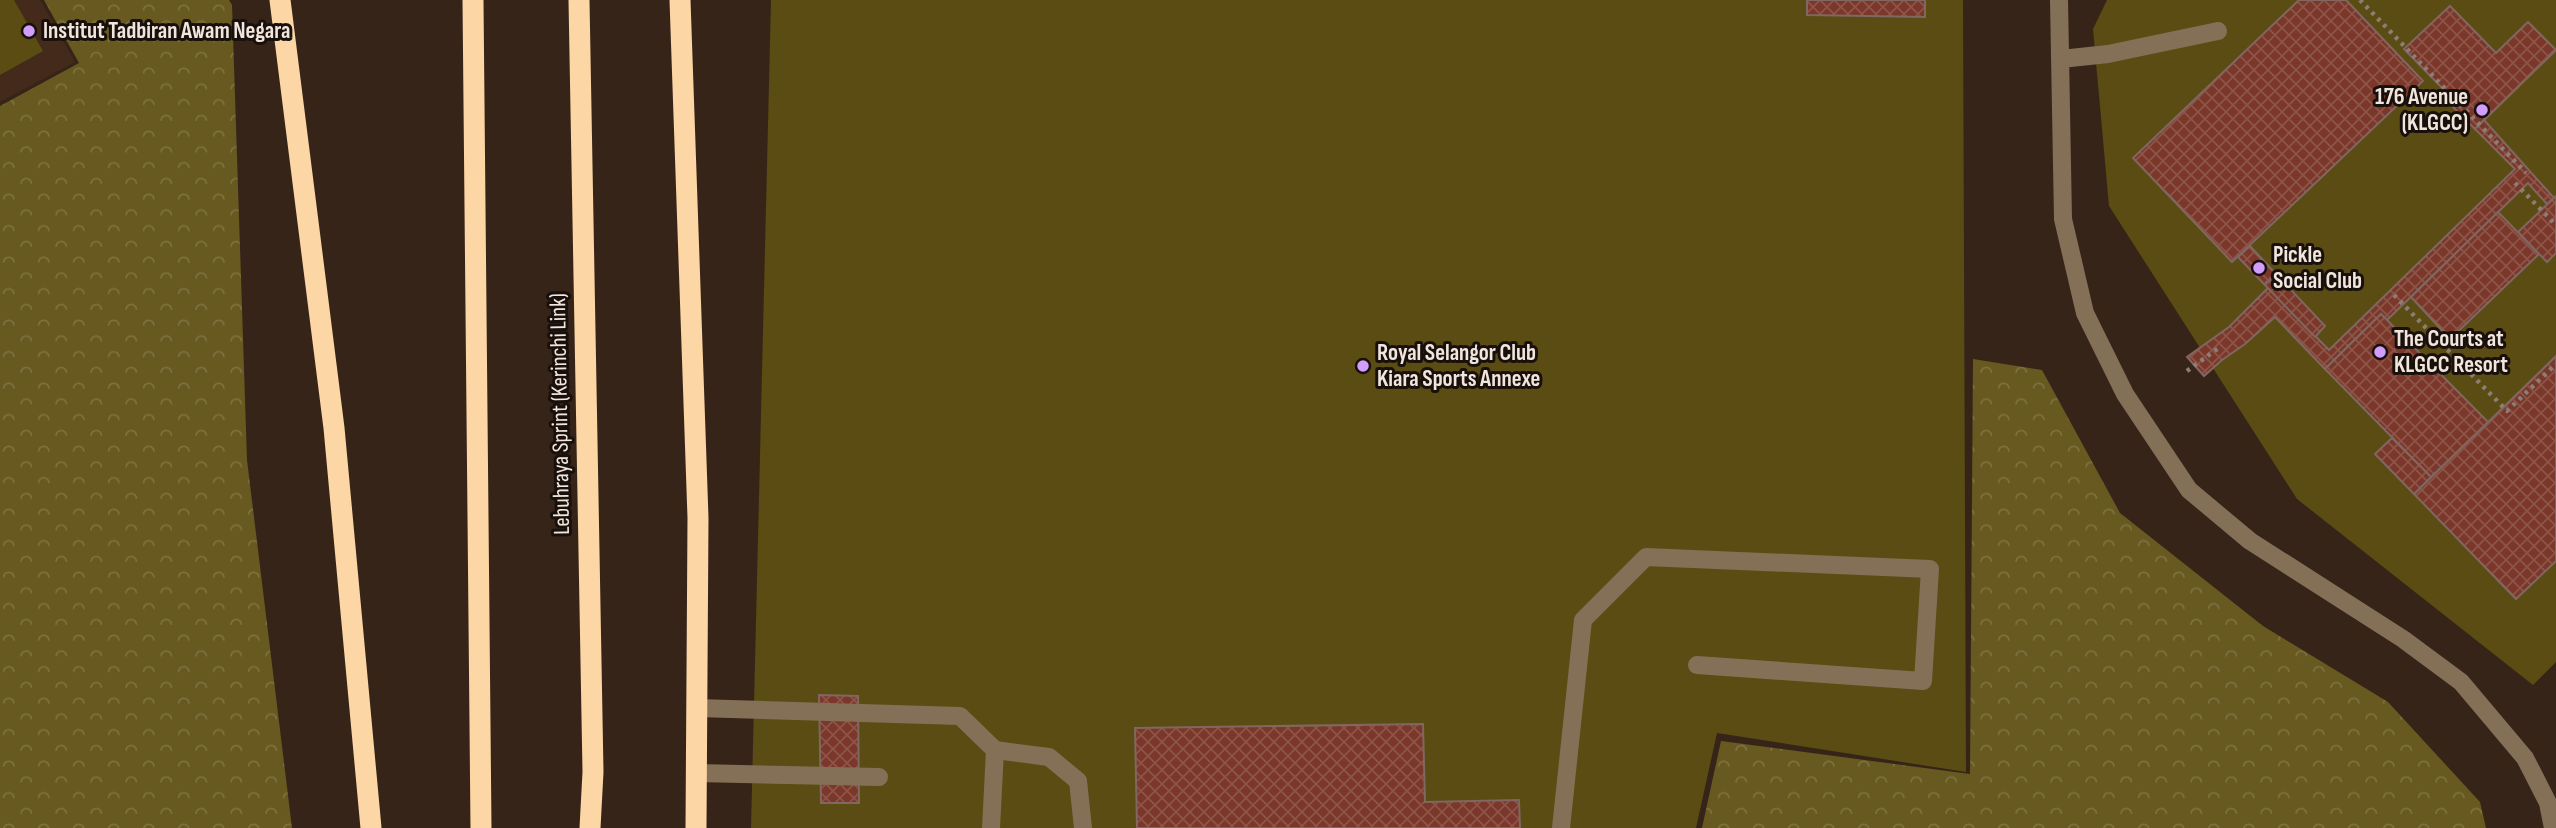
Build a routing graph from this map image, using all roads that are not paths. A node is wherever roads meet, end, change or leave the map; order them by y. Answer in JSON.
{"nodes":[{"id":1,"x":280,"y":0,"type":"edge"},
{"id":2,"x":472,"y":0,"type":"edge"},
{"id":3,"x":579,"y":0,"type":"edge"},
{"id":4,"x":680,"y":0,"type":"edge"},
{"id":5,"x":2059,"y":0,"type":"edge"},
{"id":6,"x":2218,"y":31,"type":"dead end"},
{"id":7,"x":2061,"y":59,"type":"junction"},
{"id":8,"x":1697,"y":665,"type":"dead end"},
{"id":9,"x":697,"y":708,"type":"junction"},
{"id":10,"x":995,"y":750,"type":"junction"},
{"id":11,"x":696,"y":773,"type":"junction"},
{"id":12,"x":879,"y":777,"type":"dead end"},
{"id":13,"x":371,"y":828,"type":"edge"},
{"id":14,"x":481,"y":828,"type":"edge"},
{"id":15,"x":590,"y":828,"type":"edge"},
{"id":16,"x":696,"y":828,"type":"edge"},
{"id":17,"x":991,"y":828,"type":"edge"},
{"id":18,"x":1083,"y":828,"type":"edge"},
{"id":19,"x":1562,"y":828,"type":"edge"},
{"id":20,"x":2553,"y":828,"type":"edge"}],
"edges":[{"from":1,"to":13,"type":"highway"},
{"from":2,"to":14,"type":"highway"},
{"from":3,"to":15,"type":"highway","name":"Lebuhraya Sprint (Kerinchi Link)"},
{"from":4,"to":9,"type":"highway"},
{"from":5,"to":7,"type":"street"},
{"from":6,"to":7,"type":"street"},
{"from":7,"to":20,"type":"street"},
{"from":8,"to":19,"type":"street"},
{"from":9,"to":10,"type":"street"},
{"from":9,"to":11,"type":"highway"},
{"from":10,"to":17,"type":"street"},
{"from":10,"to":18,"type":"street"},
{"from":11,"to":12,"type":"street"},
{"from":11,"to":16,"type":"highway"}]}
